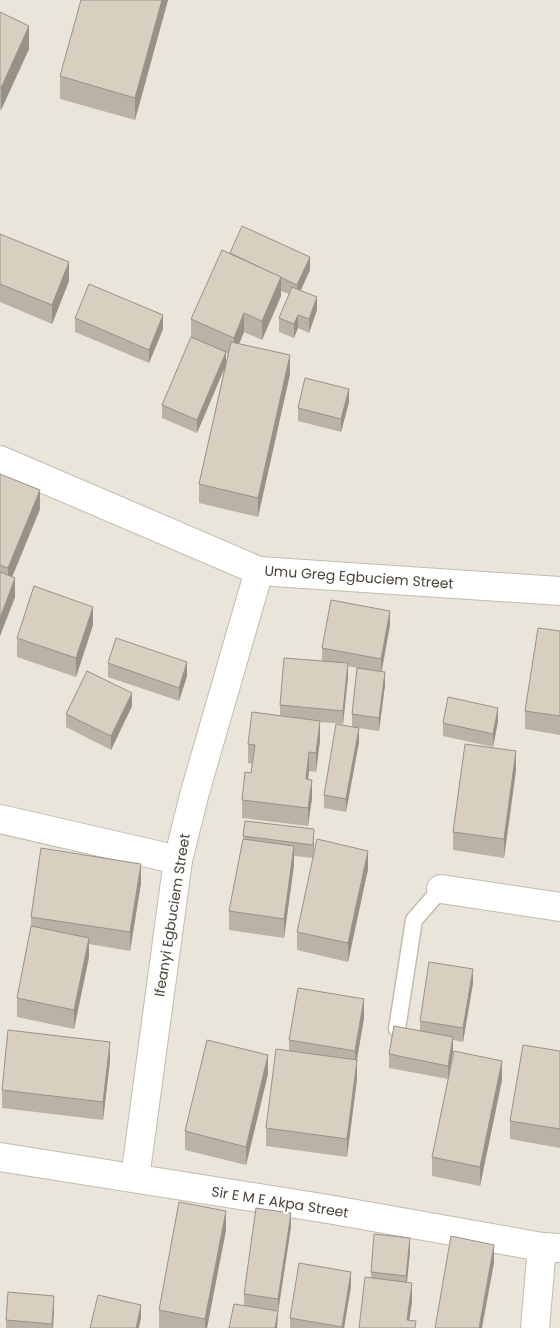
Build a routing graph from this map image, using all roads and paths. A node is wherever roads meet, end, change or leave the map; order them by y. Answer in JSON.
{"nodes":[{"id":1,"x":0,"y":460,"type":"edge"},
{"id":2,"x":259,"y":571,"type":"junction"},
{"id":3,"x":560,"y":591,"type":"edge"},
{"id":4,"x":0,"y":819,"type":"edge"},
{"id":5,"x":178,"y":860,"type":"junction"},
{"id":6,"x":441,"y":889,"type":"joint"},
{"id":7,"x":560,"y":907,"type":"edge"},
{"id":8,"x":397,"y":1029,"type":"edge"},
{"id":9,"x":0,"y":1158,"type":"edge"},
{"id":10,"x":135,"y":1178,"type":"junction"},
{"id":11,"x":551,"y":1248,"type":"edge"},
{"id":12,"x":535,"y":1328,"type":"edge"}],
"edges":[{"from":1,"to":2,"type":"street","name":"Umu Greg Egbuciem Street"},
{"from":2,"to":3,"type":"street","name":"Umu Greg Egbuciem Street"},
{"from":2,"to":5,"type":"street","name":"Ifeanyi Egbuciem Street"},
{"from":4,"to":5,"type":"street"},
{"from":5,"to":10,"type":"street","name":"Ifeanyi Egbuciem Street"},
{"from":6,"to":7,"type":"street"},
{"from":6,"to":8,"type":"lane"},
{"from":9,"to":10,"type":"street","name":"Sir E M E Akpa Street"},
{"from":10,"to":11,"type":"street","name":"Sir E M E Akpa Street"},
{"from":11,"to":12,"type":"street"}]}
